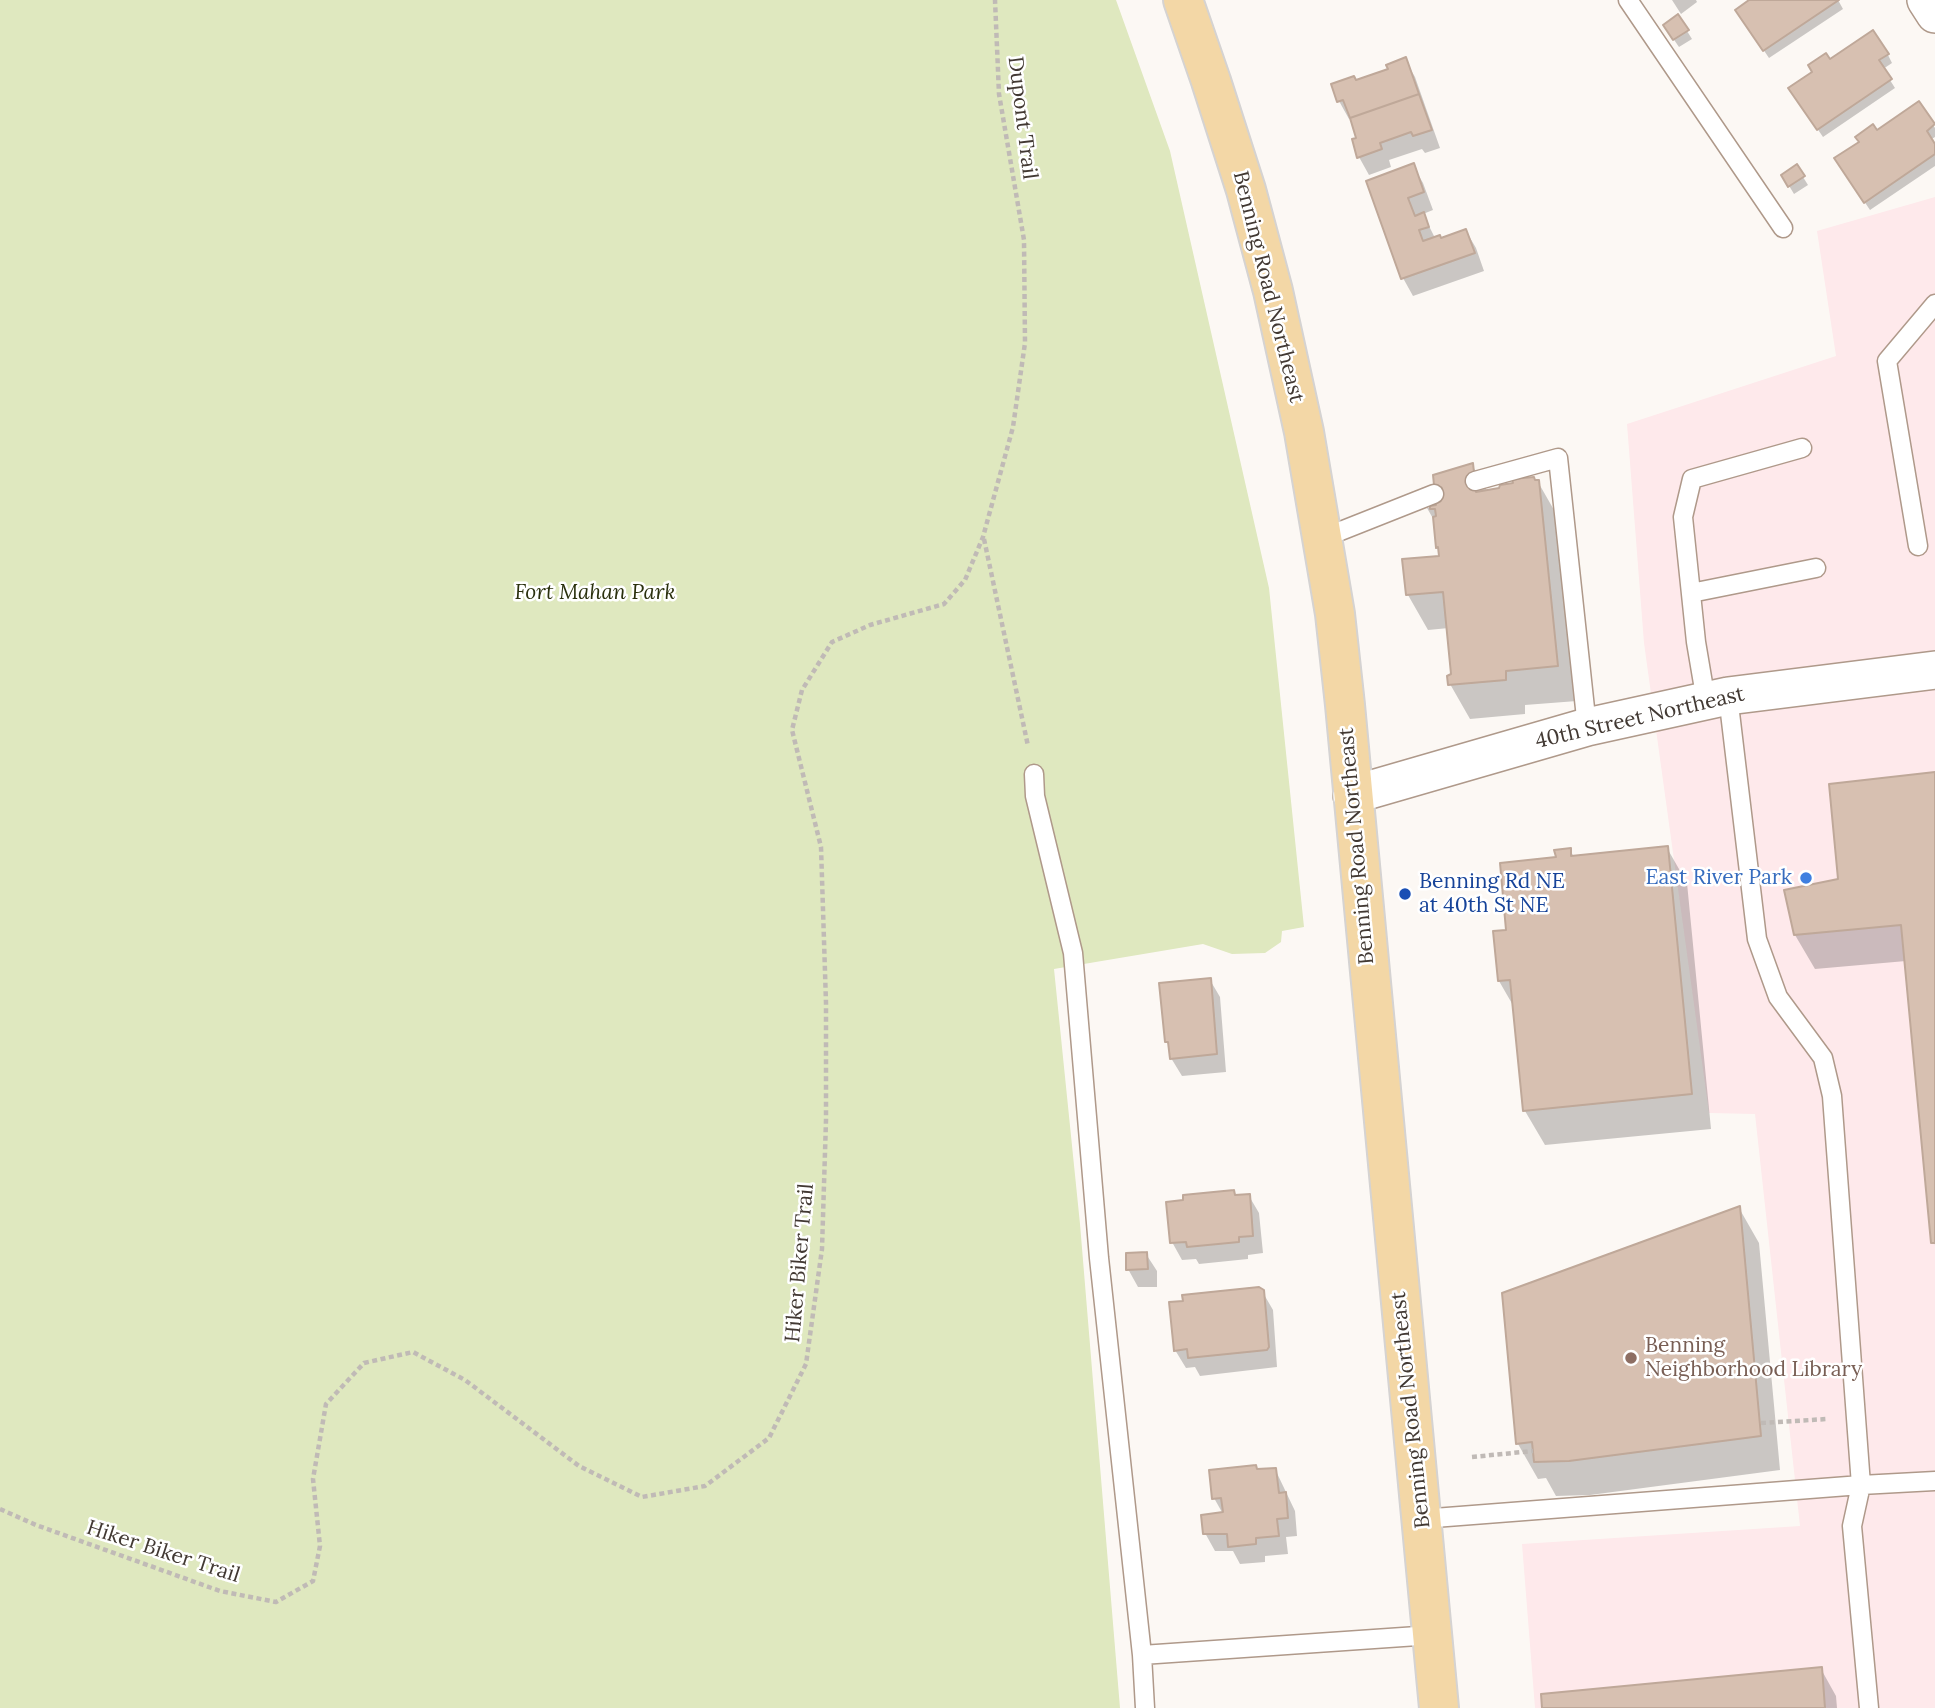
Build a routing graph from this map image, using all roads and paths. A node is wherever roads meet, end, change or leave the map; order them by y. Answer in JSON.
{"nodes":[{"id":1,"x":995,"y":0,"type":"edge"},
{"id":2,"x":1183,"y":0,"type":"edge"},
{"id":3,"x":1628,"y":0,"type":"edge"},
{"id":4,"x":1926,"y":0,"type":"edge"},
{"id":5,"x":1935,"y":14,"type":"edge"},
{"id":6,"x":1783,"y":228,"type":"dead end"},
{"id":7,"x":1024,"y":240,"type":"joint"},
{"id":8,"x":1935,"y":304,"type":"edge"},
{"id":9,"x":1802,"y":449,"type":"dead end"},
{"id":10,"x":1475,"y":481,"type":"dead end"},
{"id":11,"x":1434,"y":494,"type":"dead end"},
{"id":12,"x":983,"y":537,"type":"junction"},
{"id":13,"x":1323,"y":538,"type":"junction"},
{"id":14,"x":1918,"y":547,"type":"dead end"},
{"id":15,"x":1816,"y":568,"type":"dead end"},
{"id":16,"x":1691,"y":593,"type":"junction"},
{"id":17,"x":1935,"y":670,"type":"edge"},
{"id":18,"x":1717,"y":699,"type":"junction"},
{"id":19,"x":1587,"y":727,"type":"junction"},
{"id":20,"x":1034,"y":774,"type":"joint"},
{"id":21,"x":1352,"y":795,"type":"junction"},
{"id":22,"x":1856,"y":1418,"type":"junction"},
{"id":23,"x":1761,"y":1423,"type":"dead end"},
{"id":24,"x":1533,"y":1451,"type":"dead end"},
{"id":25,"x":1472,"y":1457,"type":"dead end"},
{"id":26,"x":1935,"y":1480,"type":"edge"},
{"id":27,"x":1861,"y":1485,"type":"junction"},
{"id":28,"x":0,"y":1509,"type":"edge"},
{"id":29,"x":1421,"y":1519,"type":"junction"},
{"id":30,"x":1432,"y":1635,"type":"junction"},
{"id":31,"x":1142,"y":1655,"type":"junction"},
{"id":32,"x":1145,"y":1708,"type":"edge"},
{"id":33,"x":1439,"y":1708,"type":"edge"},
{"id":34,"x":1870,"y":1708,"type":"edge"}],
"edges":[{"from":1,"to":7,"type":"path","name":"Dupont Trail"},
{"from":2,"to":13,"type":"main road","name":"Benning Road Northeast"},
{"from":3,"to":6,"type":"lane"},
{"from":4,"to":5,"type":"street"},
{"from":7,"to":12,"type":"path","name":"Hiker Biker Trail"},
{"from":8,"to":14,"type":"lane"},
{"from":9,"to":16,"type":"lane"},
{"from":10,"to":19,"type":"lane"},
{"from":11,"to":13,"type":"lane"},
{"from":12,"to":20,"type":"path"},
{"from":12,"to":28,"type":"path","name":"Hiker Biker Trail"},
{"from":13,"to":21,"type":"main road","name":"Benning Road Northeast"},
{"from":15,"to":16,"type":"lane"},
{"from":16,"to":18,"type":"lane"},
{"from":17,"to":18,"type":"street","name":"40th Street Northeast"},
{"from":18,"to":19,"type":"street","name":"40th Street Northeast"},
{"from":18,"to":22,"type":"lane"},
{"from":19,"to":21,"type":"street","name":"40th Street Northeast"},
{"from":20,"to":31,"type":"lane"},
{"from":21,"to":29,"type":"main road","name":"Benning Road Northeast"},
{"from":22,"to":23,"type":"path"},
{"from":22,"to":27,"type":"lane"},
{"from":24,"to":25,"type":"path"},
{"from":26,"to":27,"type":"lane"},
{"from":27,"to":29,"type":"lane"},
{"from":27,"to":34,"type":"lane"},
{"from":29,"to":30,"type":"main road","name":"Benning Road Northeast"},
{"from":30,"to":31,"type":"lane"},
{"from":30,"to":33,"type":"main road","name":"Benning Road Northeast"},
{"from":31,"to":32,"type":"lane"}]}
